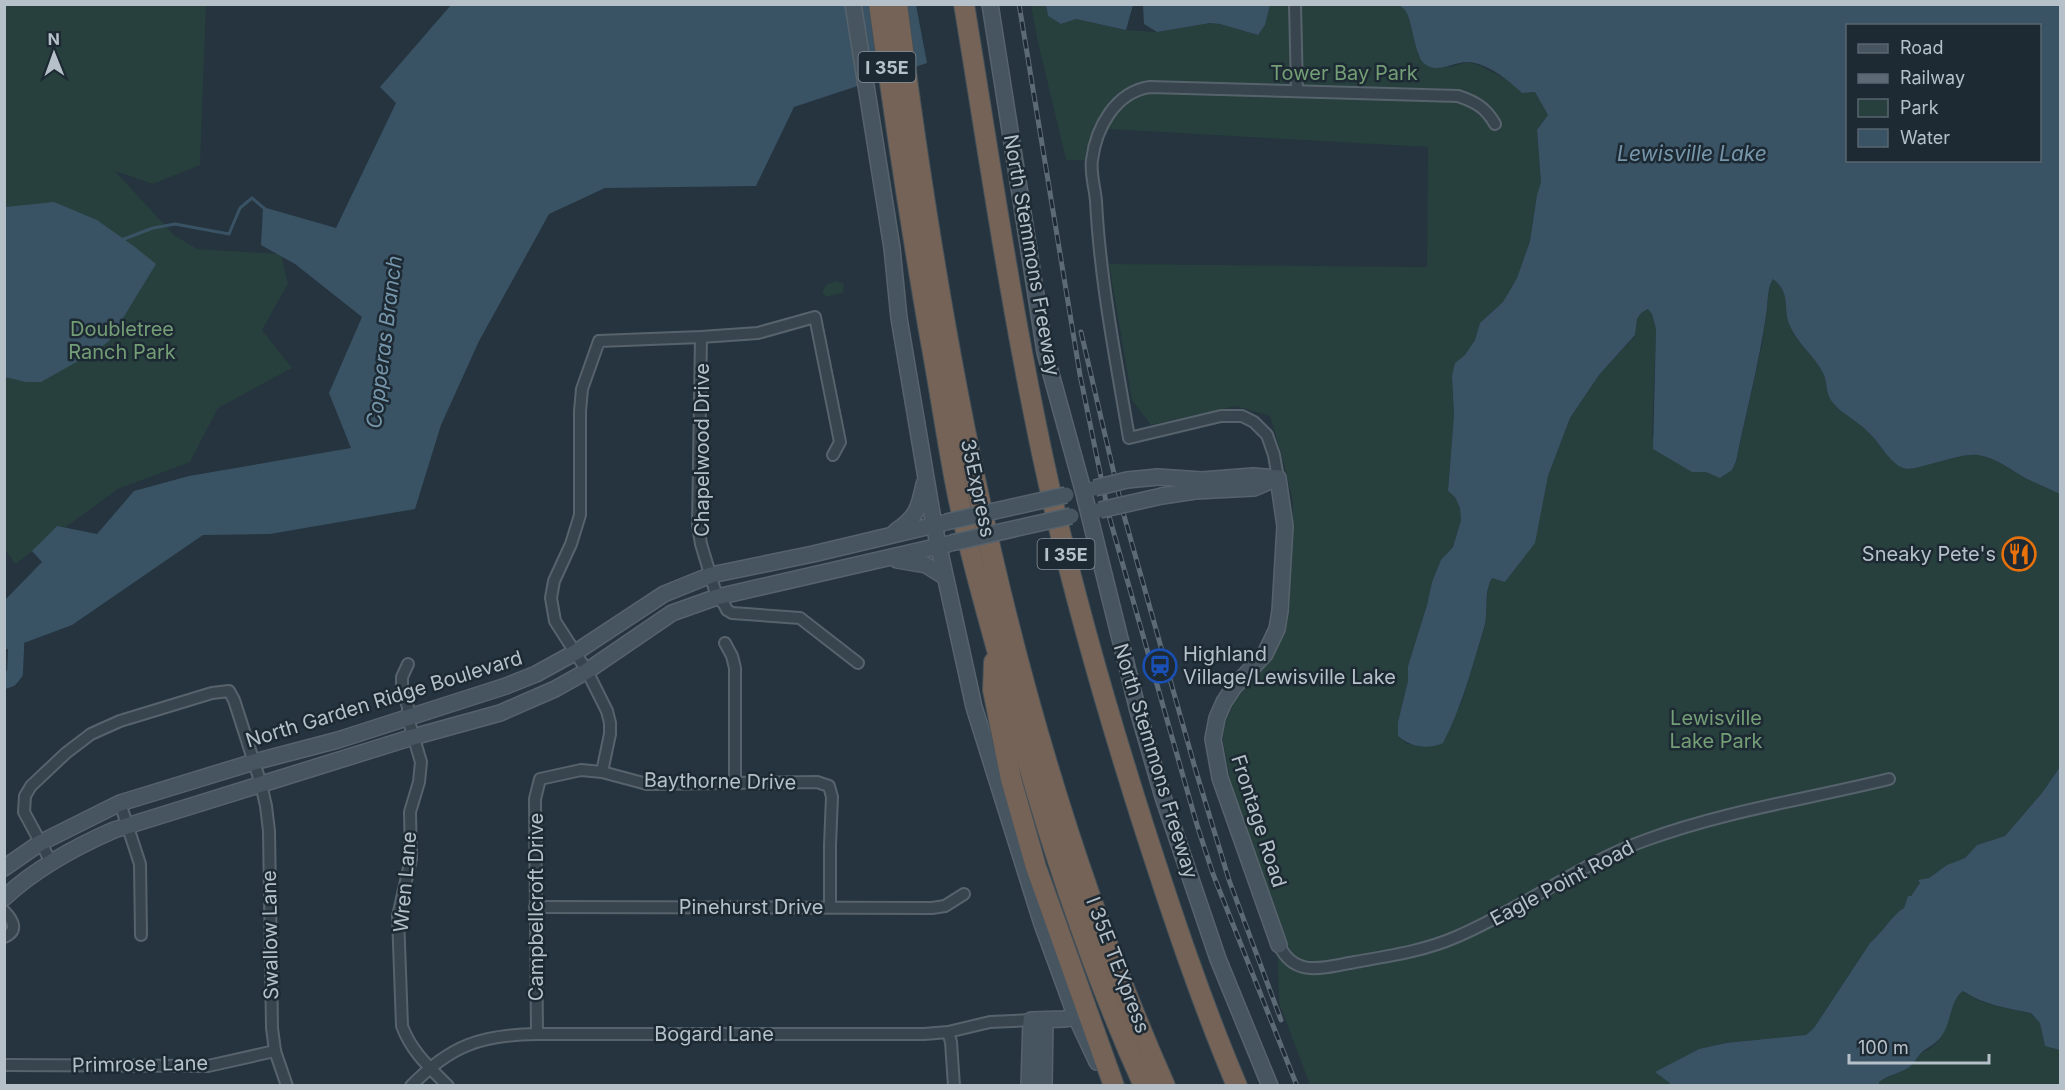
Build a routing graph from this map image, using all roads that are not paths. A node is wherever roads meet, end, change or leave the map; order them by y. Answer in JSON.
{"nodes":[{"id":1,"x":853,"y":4,"type":"edge"},
{"id":2,"x":879,"y":4,"type":"edge"},
{"id":3,"x":897,"y":4,"type":"edge"},
{"id":4,"x":964,"y":4,"type":"edge"},
{"id":5,"x":990,"y":4,"type":"edge"},
{"id":6,"x":1295,"y":4,"type":"edge"},
{"id":7,"x":1297,"y":91,"type":"junction"},
{"id":8,"x":1496,"y":124,"type":"dead end"},
{"id":9,"x":904,"y":128,"type":"junction"},
{"id":10,"x":701,"y":337,"type":"junction"},
{"id":11,"x":833,"y":455,"type":"dead end"},
{"id":12,"x":926,"y":476,"type":"junction"},
{"id":13,"x":1278,"y":478,"type":"junction"},
{"id":14,"x":1089,"y":489,"type":"junction"},
{"id":15,"x":1094,"y":511,"type":"junction"},
{"id":16,"x":940,"y":523,"type":"junction"},
{"id":17,"x":888,"y":536,"type":"junction"},
{"id":18,"x":945,"y":545,"type":"junction"},
{"id":19,"x":888,"y":559,"type":"junction"},
{"id":20,"x":711,"y":575,"type":"junction"},
{"id":21,"x":945,"y":577,"type":"junction"},
{"id":22,"x":717,"y":597,"type":"junction"},
{"id":23,"x":995,"y":642,"type":"junction"},
{"id":24,"x":725,"y":644,"type":"dead end"},
{"id":25,"x":576,"y":652,"type":"junction"},
{"id":26,"x":858,"y":663,"type":"dead end"},
{"id":27,"x":408,"y":664,"type":"dead end"},
{"id":28,"x":587,"y":671,"type":"junction"},
{"id":29,"x":408,"y":718,"type":"junction"},
{"id":30,"x":413,"y":737,"type":"junction"},
{"id":31,"x":254,"y":762,"type":"junction"},
{"id":32,"x":602,"y":772,"type":"junction"},
{"id":33,"x":540,"y":779,"type":"joint"},
{"id":34,"x":1889,"y":779,"type":"dead end"},
{"id":35,"x":735,"y":783,"type":"junction"},
{"id":36,"x":261,"y":784,"type":"junction"},
{"id":37,"x":120,"y":804,"type":"junction"},
{"id":38,"x":128,"y":825,"type":"junction"},
{"id":39,"x":40,"y":843,"type":"junction"},
{"id":40,"x":1073,"y":843,"type":"joint"},
{"id":41,"x":51,"y":862,"type":"junction"},
{"id":42,"x":4,"y":868,"type":"edge"},
{"id":43,"x":964,"y":894,"type":"dead end"},
{"id":44,"x":4,"y":898,"type":"edge"},
{"id":45,"x":830,"y":906,"type":"junction"},
{"id":46,"x":535,"y":908,"type":"junction"},
{"id":47,"x":4,"y":911,"type":"edge"},
{"id":48,"x":141,"y":935,"type":"dead end"},
{"id":49,"x":4,"y":937,"type":"edge"},
{"id":50,"x":1279,"y":945,"type":"joint"},
{"id":51,"x":1076,"y":1017,"type":"junction"},
{"id":52,"x":1038,"y":1020,"type":"junction"},
{"id":53,"x":948,"y":1032,"type":"junction"},
{"id":54,"x":537,"y":1034,"type":"junction"},
{"id":55,"x":275,"y":1051,"type":"junction"},
{"id":56,"x":4,"y":1065,"type":"edge"},
{"id":57,"x":429,"y":1067,"type":"junction"},
{"id":58,"x":287,"y":1086,"type":"edge"},
{"id":59,"x":411,"y":1086,"type":"edge"},
{"id":60,"x":448,"y":1086,"type":"edge"},
{"id":61,"x":954,"y":1086,"type":"edge"},
{"id":62,"x":1029,"y":1086,"type":"edge"},
{"id":63,"x":1044,"y":1086,"type":"edge"},
{"id":64,"x":1108,"y":1086,"type":"edge"},
{"id":65,"x":1114,"y":1086,"type":"edge"},
{"id":66,"x":1144,"y":1086,"type":"edge"},
{"id":67,"x":1166,"y":1086,"type":"edge"},
{"id":68,"x":1237,"y":1086,"type":"edge"},
{"id":69,"x":1270,"y":1086,"type":"edge"}],
"edges":[{"from":1,"to":12,"type":"main road"},
{"from":2,"to":9,"type":"highway","number":"I 35E"},
{"from":3,"to":9,"type":"highway"},
{"from":4,"to":68,"type":"highway","name":"North Stemmons Freeway","number":"I 35E"},
{"from":5,"to":14,"type":"main road","name":"North Stemmons Freeway"},
{"from":6,"to":7,"type":"street"},
{"from":7,"to":8,"type":"street"},
{"from":7,"to":13,"type":"street"},
{"from":9,"to":23,"type":"highway","number":"I 35E"},
{"from":9,"to":40,"type":"highway","name":"35Express"},
{"from":10,"to":11,"type":"street"},
{"from":10,"to":20,"type":"street","name":"Chapelwood Drive"},
{"from":10,"to":25,"type":"street"},
{"from":12,"to":16,"type":"main road"},
{"from":12,"to":17,"type":"main road"},
{"from":13,"to":14,"type":"main road","name":"North Garden Ridge Boulevard","bridge":true},
{"from":13,"to":15,"type":"main road","bridge":true},
{"from":13,"to":50,"type":"main road","name":"Frontage Road"},
{"from":14,"to":15,"type":"main road","name":"North Stemmons Freeway"},
{"from":14,"to":16,"type":"main road","name":"North Garden Ridge Boulevard","bridge":true},
{"from":15,"to":18,"type":"main road","bridge":true},
{"from":15,"to":69,"type":"main road","name":"North Stemmons Freeway"},
{"from":16,"to":17,"type":"main road","name":"North Garden Ridge Boulevard"},
{"from":16,"to":18,"type":"main road"},
{"from":17,"to":20,"type":"main road","name":"North Garden Ridge Boulevard"},
{"from":18,"to":19,"type":"main road"},
{"from":18,"to":21,"type":"main road"},
{"from":19,"to":21,"type":"main road"},
{"from":19,"to":22,"type":"main road"},
{"from":20,"to":22,"type":"street","name":"Chapelwood Drive"},
{"from":20,"to":25,"type":"main road","name":"North Garden Ridge Boulevard"},
{"from":21,"to":51,"type":"main road"},
{"from":22,"to":26,"type":"street"},
{"from":22,"to":28,"type":"main road"},
{"from":23,"to":65,"type":"highway"},
{"from":23,"to":66,"type":"highway","number":"I 35E"},
{"from":24,"to":35,"type":"street"},
{"from":25,"to":28,"type":"street"},
{"from":25,"to":29,"type":"main road","name":"North Garden Ridge Boulevard"},
{"from":27,"to":29,"type":"street","name":"Wren Lane"},
{"from":28,"to":30,"type":"main road"},
{"from":28,"to":32,"type":"street"},
{"from":29,"to":30,"type":"street","name":"Wren Lane"},
{"from":29,"to":31,"type":"main road","name":"North Garden Ridge Boulevard"},
{"from":30,"to":36,"type":"main road"},
{"from":30,"to":57,"type":"street","name":"Wren Lane"},
{"from":31,"to":36,"type":"street","name":"Swallow Lane"},
{"from":31,"to":37,"type":"main road","name":"North Garden Ridge Boulevard"},
{"from":31,"to":39,"type":"street","name":"Swallow Lane"},
{"from":32,"to":33,"type":"street","name":"Baythorne Drive"},
{"from":32,"to":35,"type":"street","name":"Baythorne Drive"},
{"from":33,"to":46,"type":"street","name":"Campbellcroft Drive"},
{"from":34,"to":50,"type":"street","name":"Eagle Point Road"},
{"from":35,"to":45,"type":"street","name":"Baythorne Drive"},
{"from":36,"to":38,"type":"main road"},
{"from":36,"to":55,"type":"street","name":"Swallow Lane"},
{"from":37,"to":38,"type":"street"},
{"from":37,"to":39,"type":"main road","name":"North Garden Ridge Boulevard"},
{"from":38,"to":41,"type":"main road"},
{"from":38,"to":48,"type":"street"},
{"from":39,"to":41,"type":"street"},
{"from":39,"to":42,"type":"main road","name":"North Garden Ridge Boulevard"},
{"from":40,"to":67,"type":"highway","name":"I 35E TEXpress"},
{"from":41,"to":44,"type":"main road"},
{"from":43,"to":45,"type":"street","name":"Pinehurst Drive"},
{"from":45,"to":46,"type":"street","name":"Pinehurst Drive"},
{"from":46,"to":54,"type":"street","name":"Campbellcroft Drive"},
{"from":47,"to":49,"type":"street"},
{"from":51,"to":52,"type":"main road"},
{"from":51,"to":64,"type":"main road"},
{"from":52,"to":53,"type":"street","name":"Bogard Lane"},
{"from":52,"to":62,"type":"main road"},
{"from":52,"to":63,"type":"main road"},
{"from":53,"to":54,"type":"street","name":"Bogard Lane"},
{"from":53,"to":61,"type":"street"},
{"from":54,"to":57,"type":"street","name":"Bogard Lane"},
{"from":55,"to":56,"type":"street","name":"Primrose Lane"},
{"from":55,"to":58,"type":"street","name":"Swallow Lane"},
{"from":57,"to":59,"type":"street","name":"Bogard Lane"},
{"from":57,"to":60,"type":"street","name":"Wren Lane"}]}
